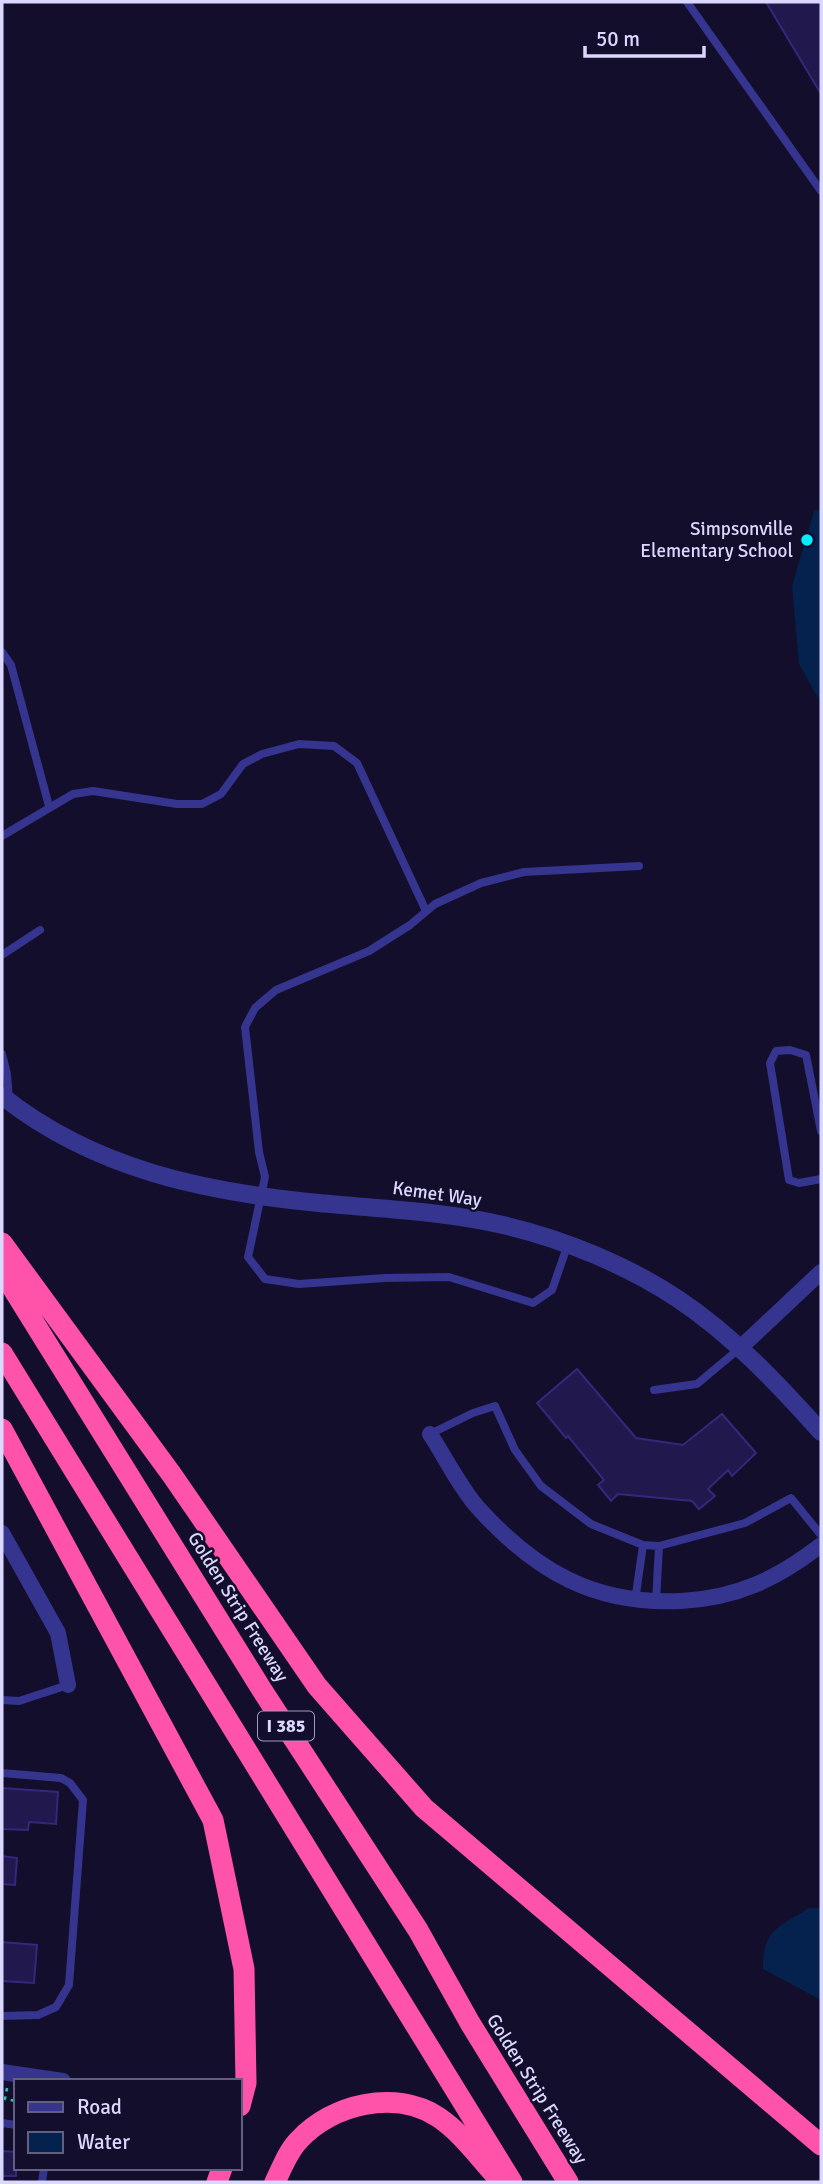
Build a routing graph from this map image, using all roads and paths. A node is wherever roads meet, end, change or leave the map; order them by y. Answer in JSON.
{"nodes":[{"id":1,"x":687,"y":2,"type":"edge"},
{"id":2,"x":821,"y":191,"type":"edge"},
{"id":3,"x":2,"y":652,"type":"edge"},
{"id":4,"x":50,"y":806,"type":"junction"},
{"id":5,"x":2,"y":836,"type":"edge"},
{"id":6,"x":639,"y":866,"type":"dead end"},
{"id":7,"x":426,"y":911,"type":"junction"},
{"id":8,"x":40,"y":930,"type":"dead end"},
{"id":9,"x":2,"y":956,"type":"edge"},
{"id":10,"x":2,"y":1054,"type":"edge"},
{"id":11,"x":6,"y":1099,"type":"edge"},
{"id":12,"x":821,"y":1131,"type":"edge"},
{"id":13,"x":821,"y":1179,"type":"edge"},
{"id":14,"x":263,"y":1197,"type":"junction"},
{"id":15,"x":2,"y":1243,"type":"edge"},
{"id":16,"x":568,"y":1244,"type":"junction"},
{"id":17,"x":2,"y":1271,"type":"edge"},
{"id":18,"x":821,"y":1272,"type":"edge"},
{"id":19,"x":740,"y":1348,"type":"junction"},
{"id":20,"x":2,"y":1353,"type":"edge"},
{"id":21,"x":654,"y":1390,"type":"dead end"},
{"id":22,"x":2,"y":1429,"type":"edge"},
{"id":23,"x":821,"y":1432,"type":"edge"},
{"id":24,"x":430,"y":1434,"type":"joint"},
{"id":25,"x":821,"y":1535,"type":"edge"},
{"id":26,"x":4,"y":1541,"type":"edge"},
{"id":27,"x":643,"y":1545,"type":"junction"},
{"id":28,"x":821,"y":1545,"type":"edge"},
{"id":29,"x":659,"y":1546,"type":"junction"},
{"id":30,"x":635,"y":1601,"type":"junction"},
{"id":31,"x":656,"y":1602,"type":"junction"},
{"id":32,"x":68,"y":1685,"type":"joint"},
{"id":33,"x":2,"y":1700,"type":"edge"},
{"id":34,"x":2,"y":1773,"type":"edge"},
{"id":35,"x":2,"y":2016,"type":"edge"},
{"id":36,"x":4,"y":2080,"type":"edge"},
{"id":37,"x":242,"y":2098,"type":"edge"},
{"id":38,"x":14,"y":2101,"type":"edge"},
{"id":39,"x":821,"y":2145,"type":"edge"},
{"id":40,"x":275,"y":2182,"type":"edge"},
{"id":41,"x":502,"y":2182,"type":"edge"},
{"id":42,"x":512,"y":2182,"type":"edge"},
{"id":43,"x":568,"y":2182,"type":"edge"}],
"edges":[{"from":1,"to":2,"type":"lane"},
{"from":3,"to":4,"type":"lane"},
{"from":4,"to":5,"type":"lane"},
{"from":4,"to":7,"type":"lane"},
{"from":6,"to":7,"type":"lane"},
{"from":7,"to":14,"type":"lane"},
{"from":8,"to":9,"type":"lane"},
{"from":10,"to":11,"type":"lane"},
{"from":11,"to":14,"type":"street","name":"Kemet Way"},
{"from":12,"to":13,"type":"lane"},
{"from":14,"to":16,"type":"street","name":"Kemet Way"},
{"from":14,"to":16,"type":"lane"},
{"from":15,"to":39,"type":"highway"},
{"from":16,"to":19,"type":"street","name":"Kemet Way"},
{"from":17,"to":43,"type":"highway","name":"Golden Strip Freeway","number":"I 385"},
{"from":18,"to":19,"type":"street"},
{"from":19,"to":21,"type":"lane"},
{"from":19,"to":23,"type":"street","name":"Kemet Way"},
{"from":20,"to":42,"type":"highway","number":"I 385"},
{"from":22,"to":37,"type":"highway"},
{"from":24,"to":27,"type":"lane"},
{"from":24,"to":30,"type":"street"},
{"from":25,"to":29,"type":"lane"},
{"from":26,"to":32,"type":"street"},
{"from":27,"to":29,"type":"lane"},
{"from":27,"to":30,"type":"lane"},
{"from":28,"to":31,"type":"street"},
{"from":29,"to":31,"type":"lane"},
{"from":30,"to":31,"type":"street"},
{"from":32,"to":33,"type":"lane"},
{"from":34,"to":35,"type":"lane"},
{"from":36,"to":38,"type":"path"},
{"from":40,"to":41,"type":"highway"}]}
